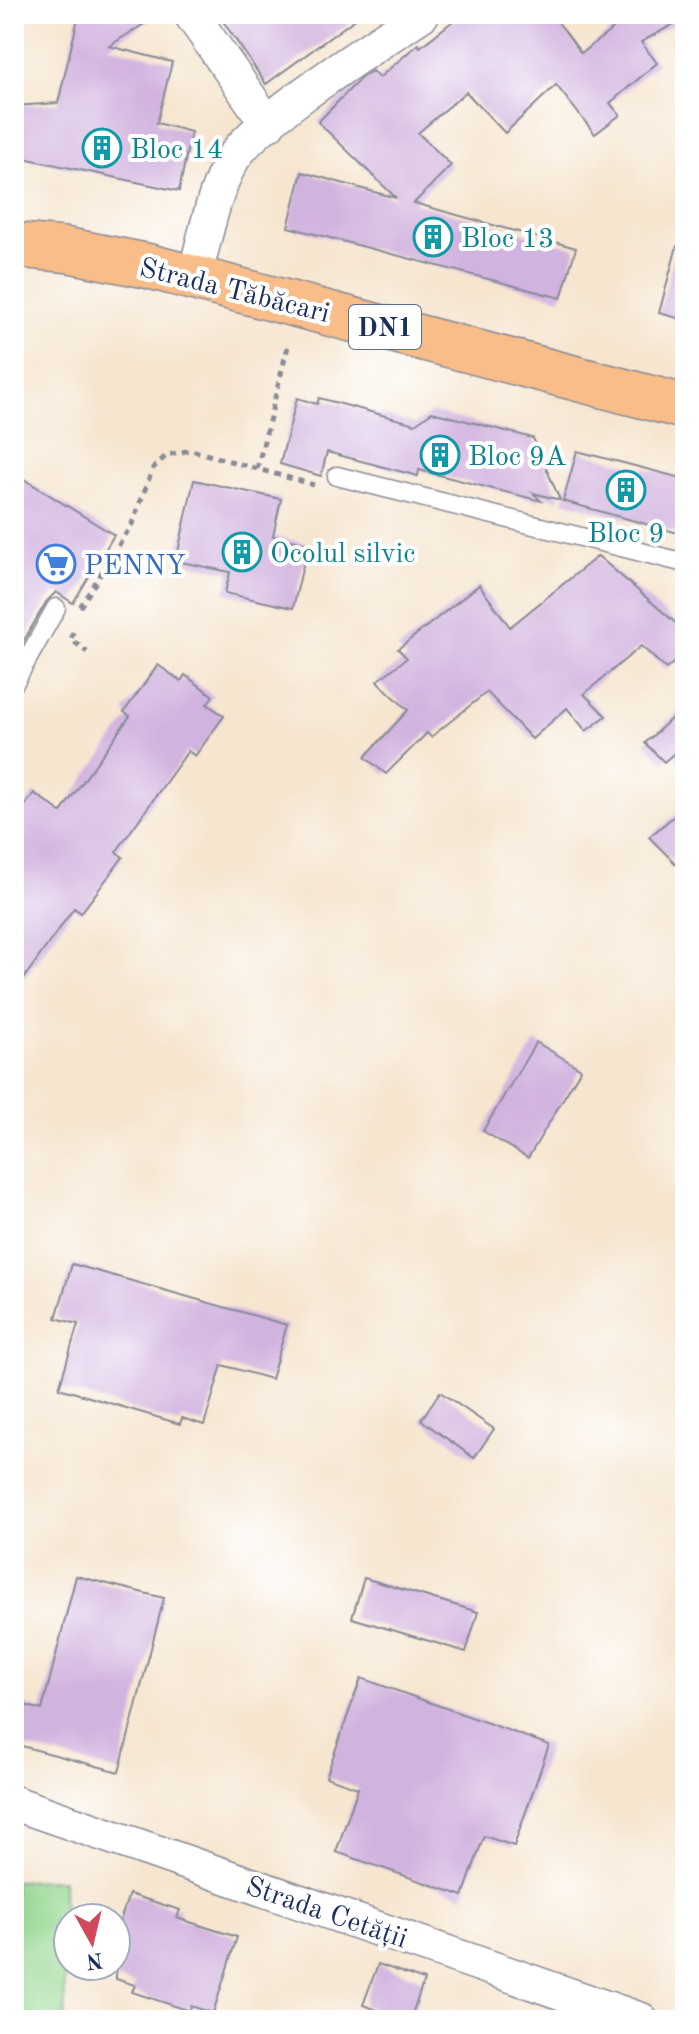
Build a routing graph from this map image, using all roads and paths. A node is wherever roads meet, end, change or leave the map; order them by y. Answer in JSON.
{"nodes":[{"id":1,"x":191,"y":14,"type":"edge"},
{"id":2,"x":422,"y":14,"type":"edge"},
{"id":3,"x":268,"y":124,"type":"junction"},
{"id":4,"x":14,"y":245,"type":"edge"},
{"id":5,"x":194,"y":278,"type":"junction"},
{"id":6,"x":288,"y":346,"type":"dead end"},
{"id":7,"x":685,"y":407,"type":"edge"},
{"id":8,"x":257,"y":469,"type":"junction"},
{"id":9,"x":337,"y":476,"type":"joint"},
{"id":10,"x":685,"y":563,"type":"edge"},
{"id":11,"x":56,"y":608,"type":"dead end"},
{"id":12,"x":77,"y":612,"type":"dead end"},
{"id":13,"x":74,"y":626,"type":"dead end"},
{"id":14,"x":87,"y":652,"type":"dead end"},
{"id":15,"x":14,"y":683,"type":"edge"},
{"id":16,"x":14,"y":1803,"type":"edge"},
{"id":17,"x":641,"y":2020,"type":"edge"}],
"edges":[{"from":1,"to":3,"type":"street"},
{"from":2,"to":3,"type":"street"},
{"from":3,"to":5,"type":"street"},
{"from":4,"to":5,"type":"main road","name":"Strada Tăbăcari","number":"DN1"},
{"from":5,"to":7,"type":"main road","name":"Strada Tăbăcari","number":"DN1"},
{"from":6,"to":8,"type":"path"},
{"from":8,"to":9,"type":"path"},
{"from":8,"to":12,"type":"path"},
{"from":9,"to":10,"type":"lane"},
{"from":11,"to":15,"type":"lane"},
{"from":13,"to":14,"type":"path"},
{"from":16,"to":17,"type":"street","name":"Strada Cetății"}]}
